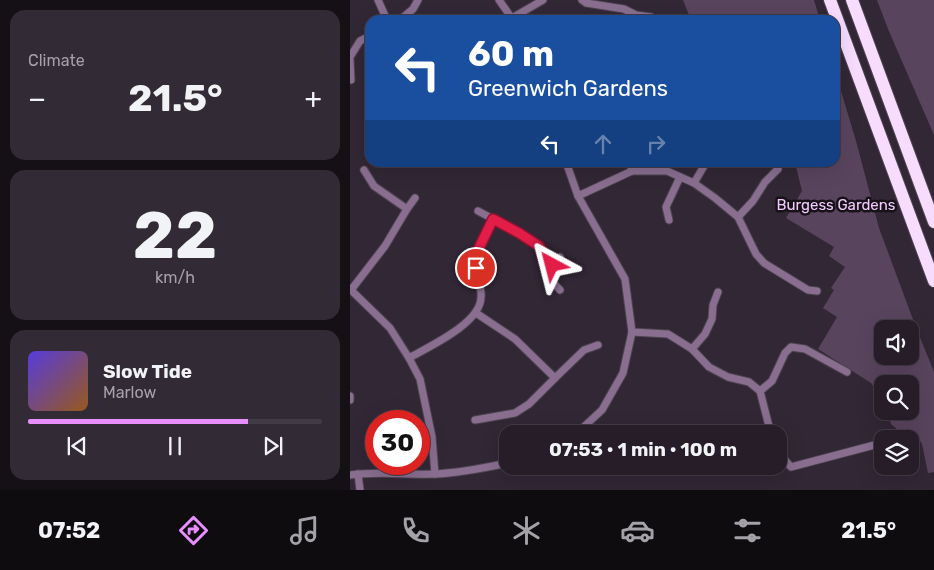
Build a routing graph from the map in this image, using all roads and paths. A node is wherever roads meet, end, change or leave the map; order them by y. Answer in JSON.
{"nodes":[{"id":1,"x":378,"y":0,"type":"edge"},
{"id":2,"x":418,"y":0,"type":"edge"},
{"id":3,"x":499,"y":0,"type":"edge"},
{"id":4,"x":543,"y":0,"type":"edge"},
{"id":5,"x":582,"y":0,"type":"edge"},
{"id":6,"x":830,"y":0,"type":"edge"},
{"id":7,"x":852,"y":0,"type":"edge"},
{"id":8,"x":385,"y":15,"type":"edge"},
{"id":9,"x":405,"y":15,"type":"edge"},
{"id":10,"x":510,"y":15,"type":"edge"},
{"id":11,"x":519,"y":15,"type":"edge"},
{"id":12,"x":636,"y":15,"type":"edge"},
{"id":13,"x":836,"y":15,"type":"edge"},
{"id":14,"x":840,"y":27,"type":"edge"},
{"id":15,"x":365,"y":38,"type":"edge"},
{"id":16,"x":350,"y":58,"type":"edge"},
{"id":17,"x":351,"y":80,"type":"edge"},
{"id":18,"x":568,"y":167,"type":"edge"},
{"id":19,"x":631,"y":167,"type":"edge"},
{"id":20,"x":703,"y":167,"type":"edge"},
{"id":21,"x":778,"y":169,"type":"dead end"},
{"id":22,"x":364,"y":170,"type":"dead end"},
{"id":23,"x":632,"y":171,"type":"junction"},
{"id":24,"x":680,"y":177,"type":"junction"},
{"id":25,"x":694,"y":183,"type":"junction"},
{"id":26,"x":578,"y":196,"type":"junction"},
{"id":27,"x":415,"y":198,"type":"dead end"},
{"id":28,"x":407,"y":210,"type":"junction"},
{"id":29,"x":478,"y":211,"type":"dead end"},
{"id":30,"x":738,"y":217,"type":"junction"},
{"id":31,"x":493,"y":219,"type":"junction"},
{"id":32,"x":669,"y":220,"type":"dead end"},
{"id":33,"x":934,"y":222,"type":"edge"},
{"id":34,"x":560,"y":257,"type":"dead end"},
{"id":35,"x":552,"y":265,"type":"junction"},
{"id":36,"x":934,"y":281,"type":"edge"},
{"id":37,"x":350,"y":290,"type":"edge"},
{"id":38,"x":560,"y":290,"type":"dead end"},
{"id":39,"x":817,"y":291,"type":"dead end"},
{"id":40,"x":718,"y":292,"type":"dead end"},
{"id":41,"x":476,"y":313,"type":"junction"},
{"id":42,"x":632,"y":332,"type":"junction"},
{"id":43,"x":598,"y":345,"type":"dead end"},
{"id":44,"x":692,"y":349,"type":"junction"},
{"id":45,"x":409,"y":358,"type":"junction"},
{"id":46,"x":847,"y":372,"type":"dead end"},
{"id":47,"x":555,"y":378,"type":"junction"},
{"id":48,"x":760,"y":390,"type":"junction"},
{"id":49,"x":350,"y":396,"type":"edge"},
{"id":50,"x":350,"y":400,"type":"edge"},
{"id":51,"x":475,"y":420,"type":"dead end"},
{"id":52,"x":586,"y":425,"type":"edge"},
{"id":53,"x":769,"y":425,"type":"edge"},
{"id":54,"x":874,"y":445,"type":"edge"},
{"id":55,"x":787,"y":462,"type":"edge"},
{"id":56,"x":499,"y":465,"type":"edge"},
{"id":57,"x":435,"y":474,"type":"junction"},
{"id":58,"x":354,"y":475,"type":"edge"},
{"id":59,"x":360,"y":490,"type":"edge"}],
"edges":[{"from":1,"to":8,"type":"street"},
{"from":2,"to":9,"type":"street"},
{"from":3,"to":10,"type":"street"},
{"from":4,"to":11,"type":"street"},
{"from":5,"to":12,"type":"street"},
{"from":6,"to":13,"type":"highway"},
{"from":7,"to":33,"type":"highway"},
{"from":14,"to":36,"type":"highway"},
{"from":15,"to":16,"type":"street"},
{"from":16,"to":17,"type":"street"},
{"from":18,"to":26,"type":"street"},
{"from":19,"to":23,"type":"street"},
{"from":20,"to":25,"type":"street"},
{"from":21,"to":30,"type":"street"},
{"from":22,"to":28,"type":"street"},
{"from":23,"to":24,"type":"street"},
{"from":23,"to":26,"type":"street"},
{"from":24,"to":25,"type":"street"},
{"from":24,"to":32,"type":"street"},
{"from":25,"to":30,"type":"street"},
{"from":26,"to":42,"type":"street"},
{"from":27,"to":28,"type":"street"},
{"from":28,"to":37,"type":"street"},
{"from":29,"to":31,"type":"street"},
{"from":30,"to":39,"type":"street"},
{"from":31,"to":35,"type":"street"},
{"from":31,"to":41,"type":"street"},
{"from":34,"to":35,"type":"street"},
{"from":35,"to":38,"type":"street"},
{"from":37,"to":45,"type":"street"},
{"from":40,"to":44,"type":"street"},
{"from":41,"to":45,"type":"street"},
{"from":41,"to":47,"type":"street"},
{"from":42,"to":44,"type":"street"},
{"from":42,"to":52,"type":"street"},
{"from":43,"to":47,"type":"street"},
{"from":44,"to":48,"type":"street"},
{"from":45,"to":57,"type":"street"},
{"from":46,"to":48,"type":"street"},
{"from":47,"to":51,"type":"street"},
{"from":48,"to":53,"type":"street"},
{"from":49,"to":50,"type":"street"},
{"from":54,"to":55,"type":"street"},
{"from":56,"to":57,"type":"street"},
{"from":57,"to":58,"type":"street"},
{"from":58,"to":59,"type":"street"}]}
